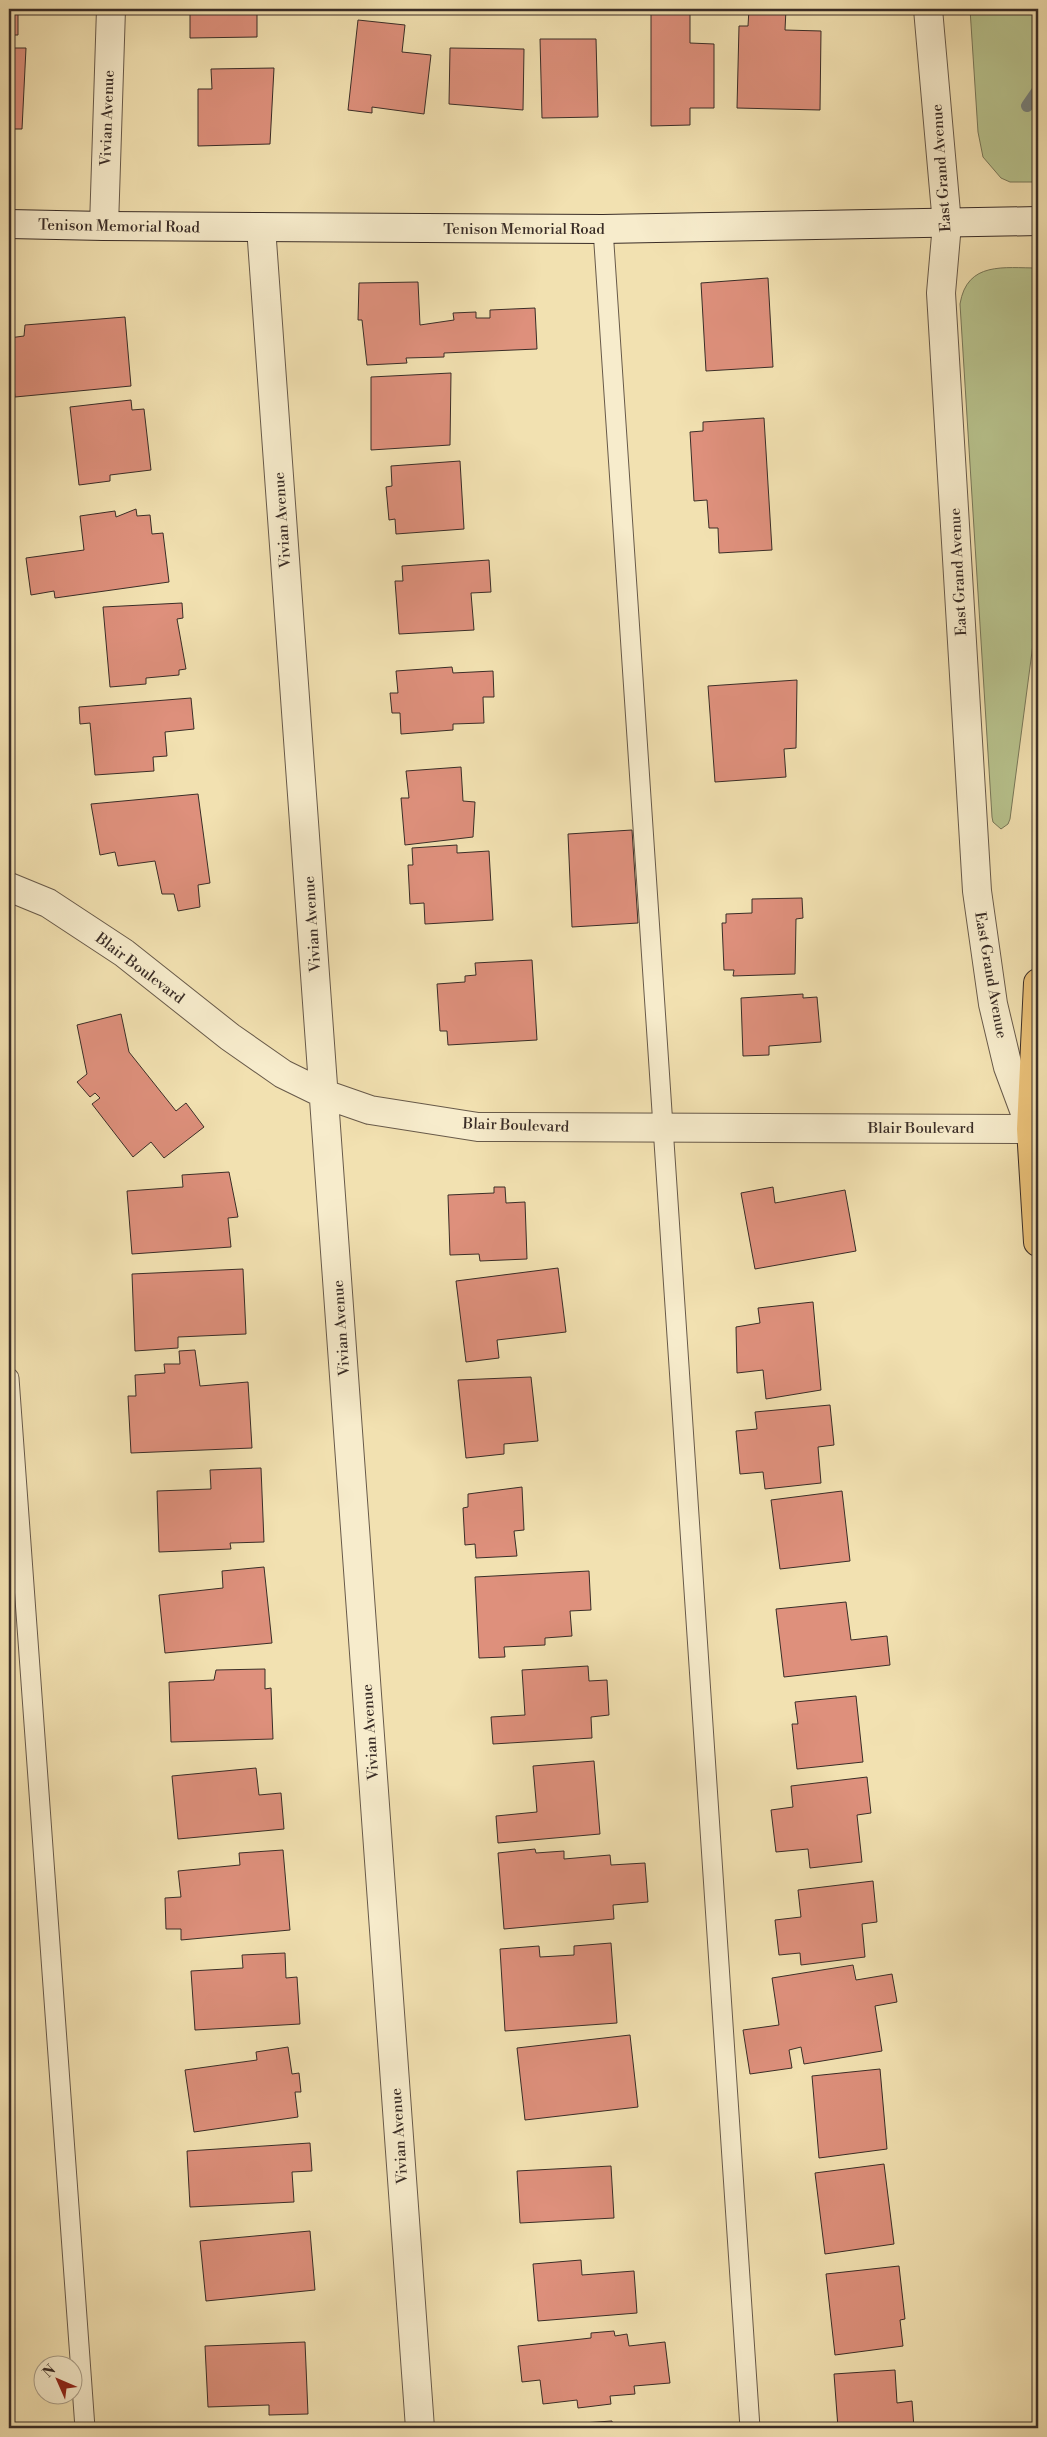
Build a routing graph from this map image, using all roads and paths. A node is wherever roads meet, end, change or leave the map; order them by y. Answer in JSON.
{"nodes":[{"id":1,"x":111,"y":9,"type":"edge"},
{"id":2,"x":928,"y":9,"type":"edge"},
{"id":3,"x":1038,"y":221,"type":"edge"},
{"id":4,"x":9,"y":224,"type":"edge"},
{"id":5,"x":947,"y":224,"type":"junction"},
{"id":6,"x":104,"y":226,"type":"junction"},
{"id":7,"x":261,"y":227,"type":"junction"},
{"id":8,"x":603,"y":229,"type":"junction"},
{"id":9,"x":9,"y":887,"type":"edge"},
{"id":10,"x":1038,"y":982,"type":"edge"},
{"id":11,"x":324,"y":1094,"type":"junction"},
{"id":12,"x":664,"y":1127,"type":"junction"},
{"id":13,"x":1031,"y":1129,"type":"junction"},
{"id":14,"x":1038,"y":1242,"type":"edge"},
{"id":15,"x":9,"y":1378,"type":"edge"},
{"id":16,"x":86,"y":2428,"type":"edge"},
{"id":17,"x":420,"y":2428,"type":"edge"},
{"id":18,"x":750,"y":2428,"type":"edge"}],
"edges":[{"from":1,"to":6,"type":"street","name":"Vivian Avenue"},
{"from":2,"to":5,"type":"street","name":"East Grand Avenue"},
{"from":3,"to":5,"type":"street","name":"Tenison Memorial Road"},
{"from":4,"to":6,"type":"street","name":"Tenison Memorial Road"},
{"from":5,"to":8,"type":"street","name":"Tenison Memorial Road"},
{"from":5,"to":13,"type":"street","name":"East Grand Avenue"},
{"from":6,"to":7,"type":"street","name":"Tenison Memorial Road"},
{"from":7,"to":8,"type":"street","name":"Tenison Memorial Road"},
{"from":7,"to":11,"type":"street","name":"Vivian Avenue"},
{"from":8,"to":12,"type":"lane"},
{"from":9,"to":11,"type":"street","name":"Blair Boulevard"},
{"from":10,"to":13,"type":"main road","name":"East Grand Avenue"},
{"from":11,"to":12,"type":"street","name":"Blair Boulevard"},
{"from":11,"to":17,"type":"street","name":"Vivian Avenue"},
{"from":12,"to":13,"type":"street","name":"Blair Boulevard"},
{"from":12,"to":18,"type":"lane"},
{"from":13,"to":14,"type":"main road","name":"East Grand Avenue"},
{"from":15,"to":16,"type":"lane"}]}
